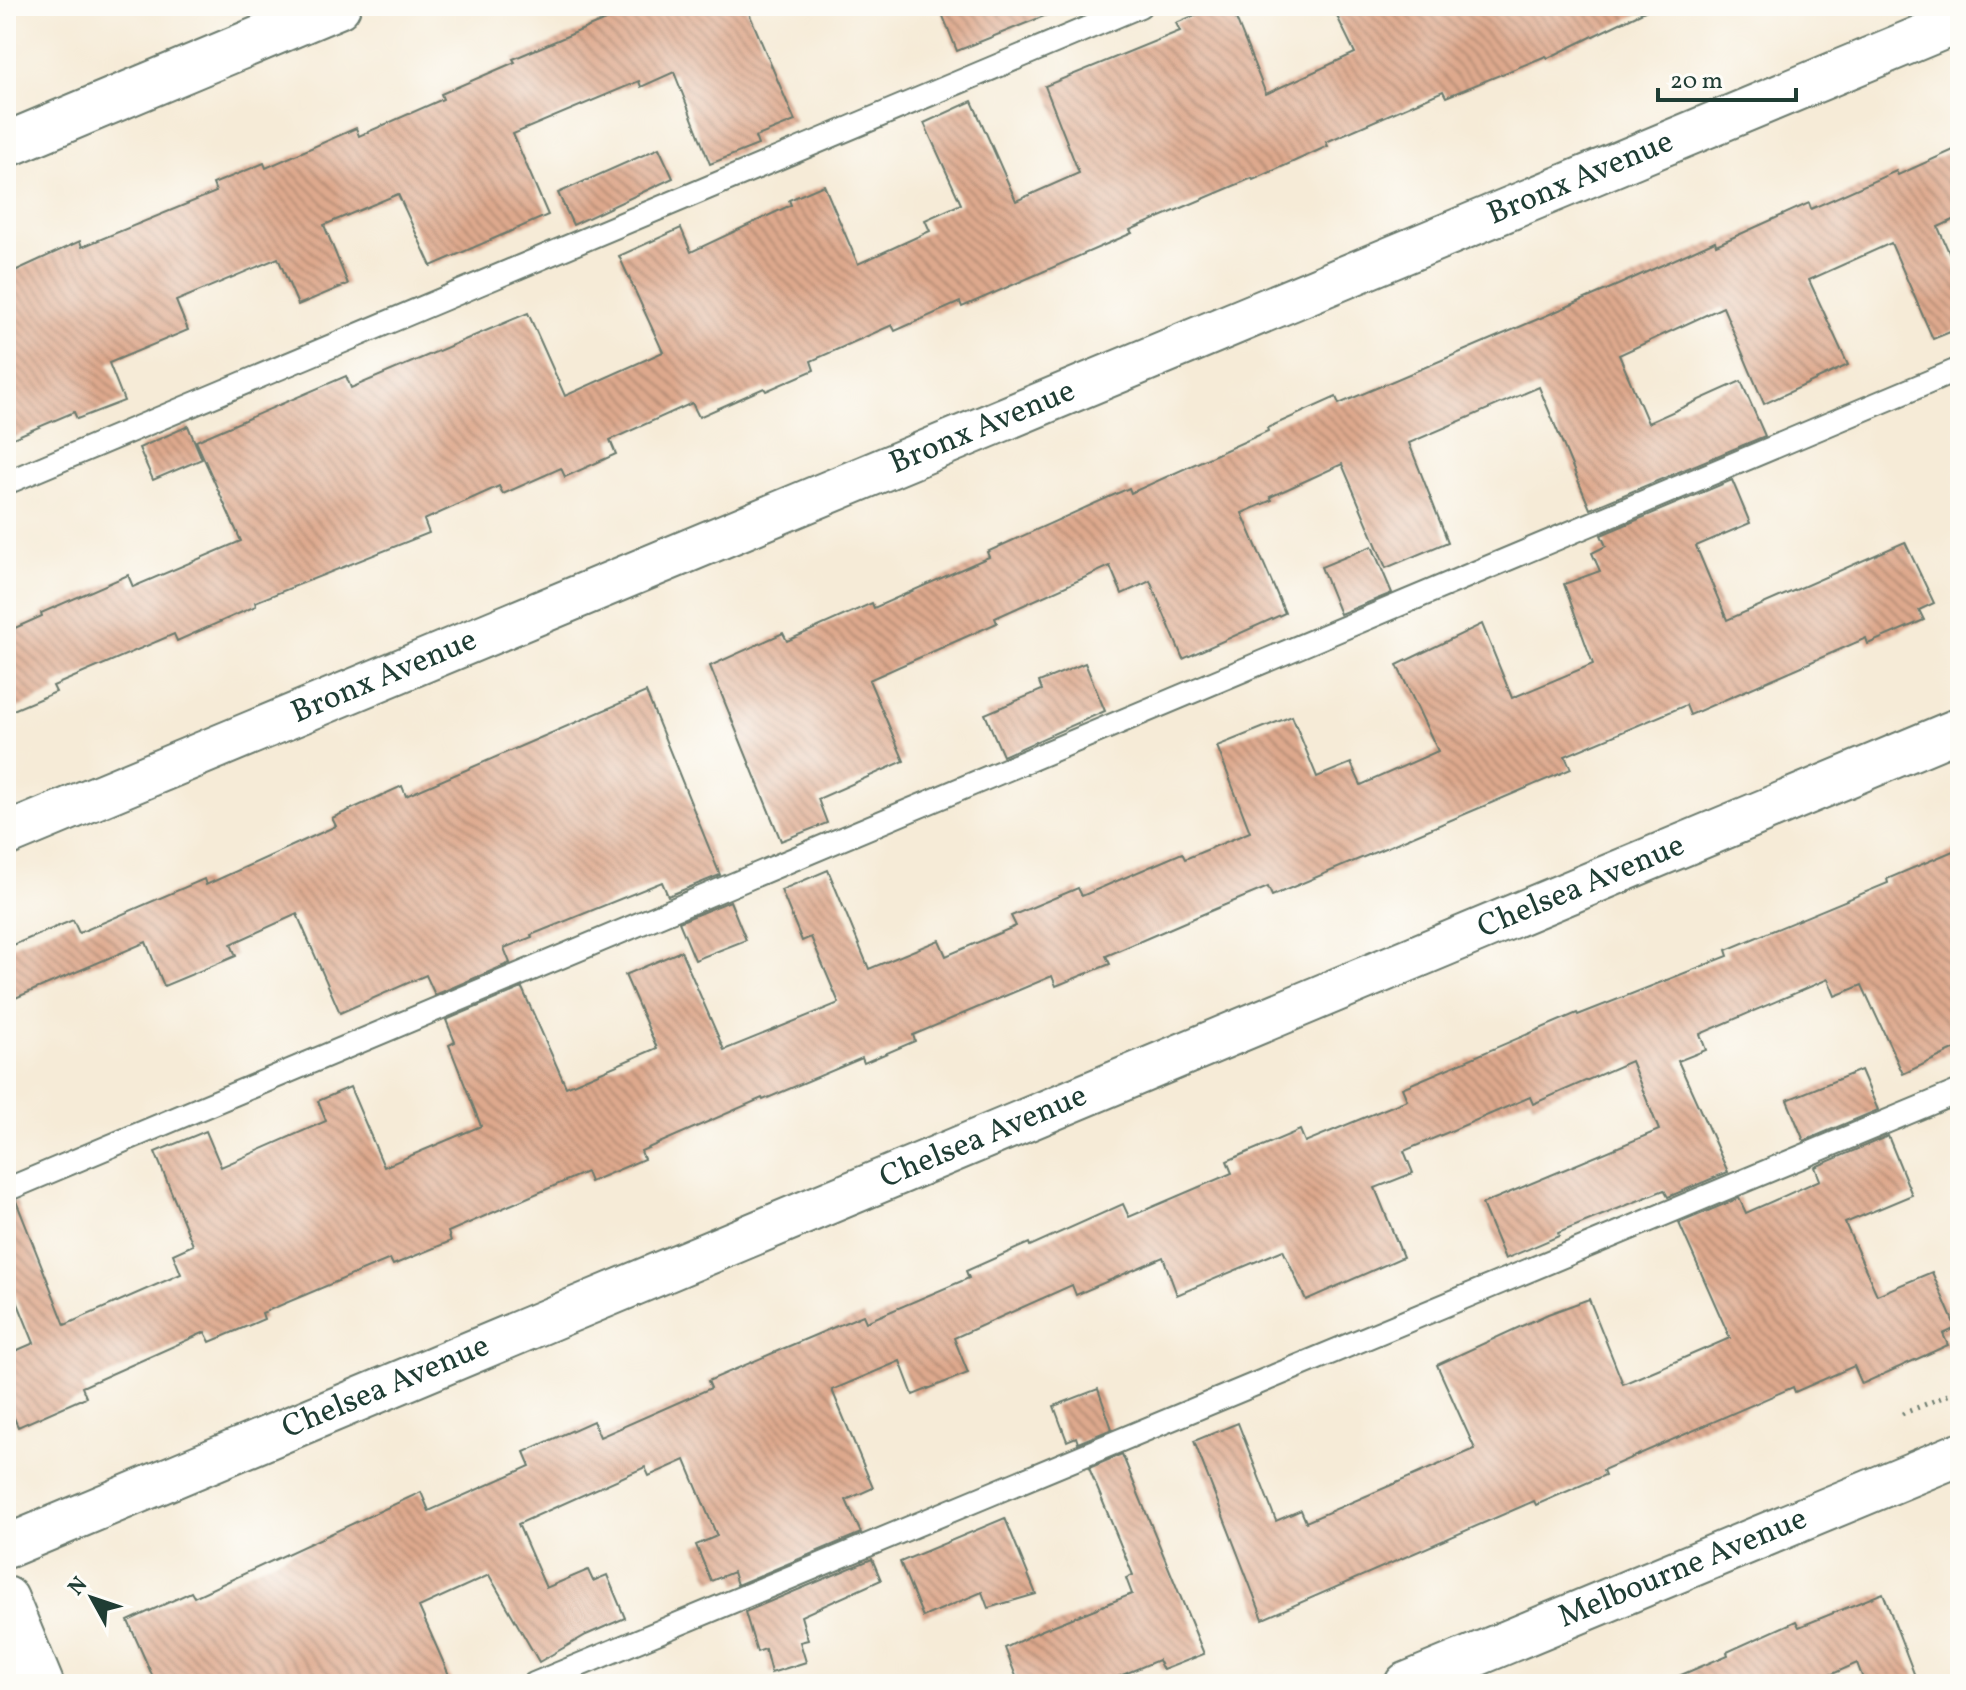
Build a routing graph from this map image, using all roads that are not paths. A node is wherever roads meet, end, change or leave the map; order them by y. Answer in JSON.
{"nodes":[{"id":1,"x":338,"y":6,"type":"edge"},
{"id":2,"x":1140,"y":6,"type":"edge"},
{"id":3,"x":1960,"y":21,"type":"edge"},
{"id":4,"x":6,"y":145,"type":"edge"},
{"id":5,"x":1960,"y":369,"type":"edge"},
{"id":6,"x":6,"y":483,"type":"edge"},
{"id":7,"x":1960,"y":729,"type":"edge"},
{"id":8,"x":6,"y":835,"type":"edge"},
{"id":9,"x":1960,"y":1091,"type":"edge"},
{"id":10,"x":6,"y":1190,"type":"edge"},
{"id":11,"x":1960,"y":1454,"type":"edge"},
{"id":12,"x":6,"y":1547,"type":"edge"},
{"id":13,"x":6,"y":1599,"type":"edge"},
{"id":14,"x":41,"y":1684,"type":"edge"},
{"id":15,"x":534,"y":1684,"type":"edge"},
{"id":16,"x":1406,"y":1684,"type":"edge"}],
"edges":[{"from":1,"to":4,"type":"street"},
{"from":2,"to":6,"type":"lane"},
{"from":3,"to":8,"type":"street","name":"Bronx Avenue"},
{"from":5,"to":10,"type":"lane"},
{"from":7,"to":12,"type":"street","name":"Chelsea Avenue"},
{"from":9,"to":15,"type":"lane"},
{"from":11,"to":16,"type":"street","name":"Melbourne Avenue"},
{"from":13,"to":14,"type":"street"}]}
